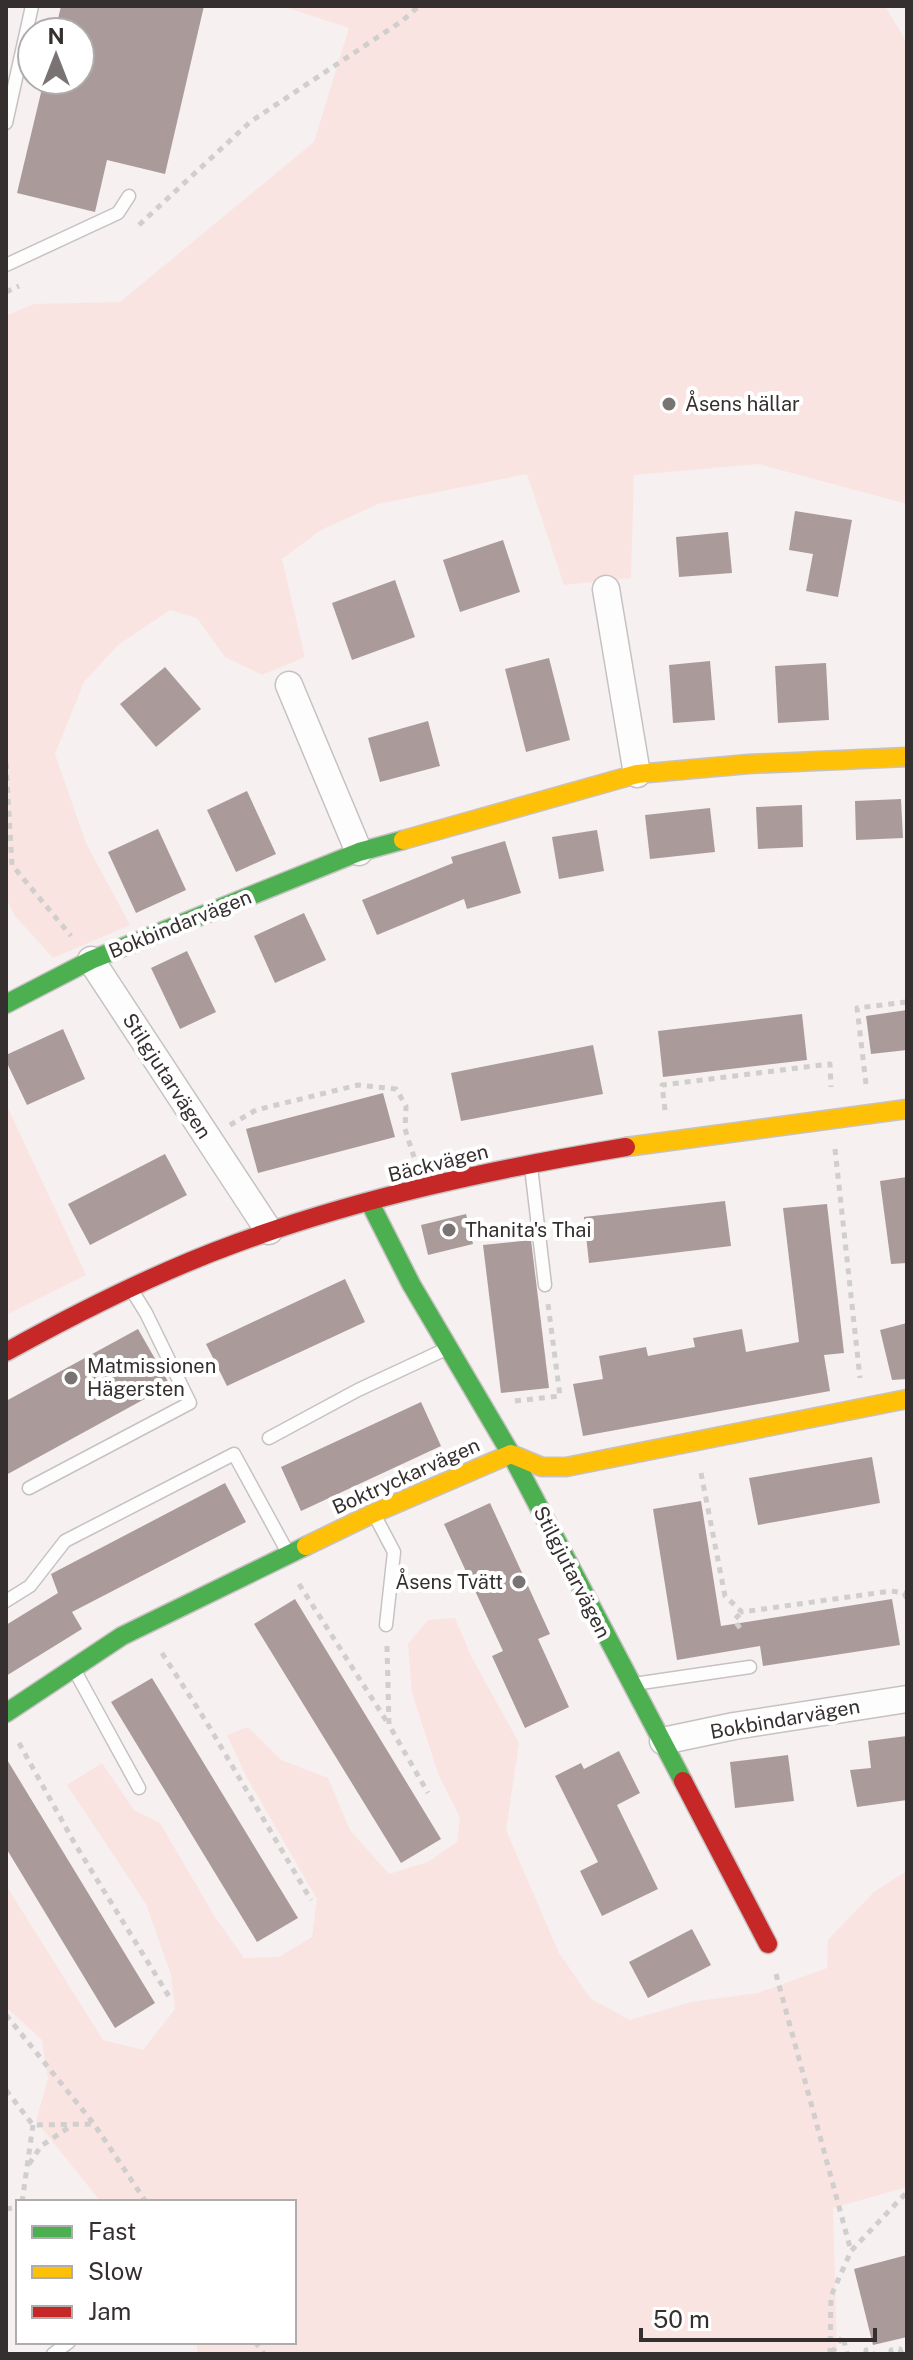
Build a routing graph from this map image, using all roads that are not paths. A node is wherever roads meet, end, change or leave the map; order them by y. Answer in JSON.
{"nodes":[{"id":1,"x":32,"y":6,"type":"edge"},
{"id":2,"x":6,"y":123,"type":"edge"},
{"id":3,"x":129,"y":196,"type":"dead end"},
{"id":4,"x":6,"y":265,"type":"edge"},
{"id":5,"x":606,"y":589,"type":"dead end"},
{"id":6,"x":289,"y":685,"type":"dead end"},
{"id":7,"x":907,"y":757,"type":"edge"},
{"id":8,"x":637,"y":774,"type":"junction"},
{"id":9,"x":359,"y":852,"type":"junction"},
{"id":10,"x":91,"y":960,"type":"junction"},
{"id":11,"x":6,"y":1004,"type":"edge"},
{"id":12,"x":907,"y":1109,"type":"edge"},
{"id":13,"x":531,"y":1163,"type":"junction"},
{"id":14,"x":370,"y":1203,"type":"junction"},
{"id":15,"x":269,"y":1231,"type":"junction"},
{"id":16,"x":545,"y":1285,"type":"road end"},
{"id":17,"x":131,"y":1289,"type":"junction"},
{"id":18,"x":449,"y":1347,"type":"junction"},
{"id":19,"x":6,"y":1352,"type":"edge"},
{"id":20,"x":907,"y":1399,"type":"edge"},
{"id":21,"x":269,"y":1438,"type":"dead end"},
{"id":22,"x":511,"y":1454,"type":"junction"},
{"id":23,"x":29,"y":1488,"type":"dead end"},
{"id":24,"x":374,"y":1513,"type":"junction"},
{"id":25,"x":288,"y":1554,"type":"junction"},
{"id":26,"x":6,"y":1601,"type":"edge"},
{"id":27,"x":386,"y":1625,"type":"road end"},
{"id":28,"x":750,"y":1667,"type":"dead end"},
{"id":29,"x":73,"y":1669,"type":"junction"},
{"id":30,"x":631,"y":1684,"type":"junction"},
{"id":31,"x":907,"y":1699,"type":"edge"},
{"id":32,"x":6,"y":1713,"type":"edge"},
{"id":33,"x":663,"y":1741,"type":"junction"},
{"id":34,"x":139,"y":1788,"type":"dead end"},
{"id":35,"x":768,"y":1944,"type":"road end"}],
"edges":[{"from":1,"to":2,"type":"lane"},
{"from":3,"to":4,"type":"lane"},
{"from":5,"to":8,"type":"street"},
{"from":6,"to":9,"type":"street"},
{"from":7,"to":8,"type":"street","name":"Bokbindarvägen"},
{"from":8,"to":9,"type":"street","name":"Bokbindarvägen"},
{"from":9,"to":10,"type":"street","name":"Bokbindarvägen"},
{"from":10,"to":11,"type":"street","name":"Bokbindarvägen"},
{"from":10,"to":15,"type":"street","name":"Stilgjutarvägen"},
{"from":12,"to":13,"type":"street","name":"Bäckvägen"},
{"from":13,"to":14,"type":"street","name":"Bäckvägen"},
{"from":13,"to":16,"type":"lane"},
{"from":14,"to":15,"type":"street","name":"Bäckvägen"},
{"from":14,"to":18,"type":"street","name":"Stilgjutarvägen"},
{"from":15,"to":17,"type":"street","name":"Bäckvägen"},
{"from":17,"to":19,"type":"street","name":"Bäckvägen"},
{"from":17,"to":23,"type":"lane"},
{"from":18,"to":21,"type":"lane"},
{"from":18,"to":22,"type":"street","name":"Stilgjutarvägen"},
{"from":20,"to":22,"type":"street","name":"Boktryckarvägen"},
{"from":22,"to":24,"type":"street","name":"Boktryckarvägen"},
{"from":22,"to":30,"type":"street","name":"Stilgjutarvägen"},
{"from":24,"to":25,"type":"street","name":"Boktryckarvägen"},
{"from":24,"to":27,"type":"lane"},
{"from":25,"to":26,"type":"lane"},
{"from":25,"to":29,"type":"street","name":"Boktryckarvägen"},
{"from":28,"to":30,"type":"lane"},
{"from":29,"to":32,"type":"street","name":"Boktryckarvägen"},
{"from":29,"to":34,"type":"lane"},
{"from":30,"to":33,"type":"street","name":"Stilgjutarvägen"},
{"from":31,"to":33,"type":"street","name":"Bokbindarvägen"},
{"from":33,"to":35,"type":"street","name":"Stilgjutarvägen"}]}
